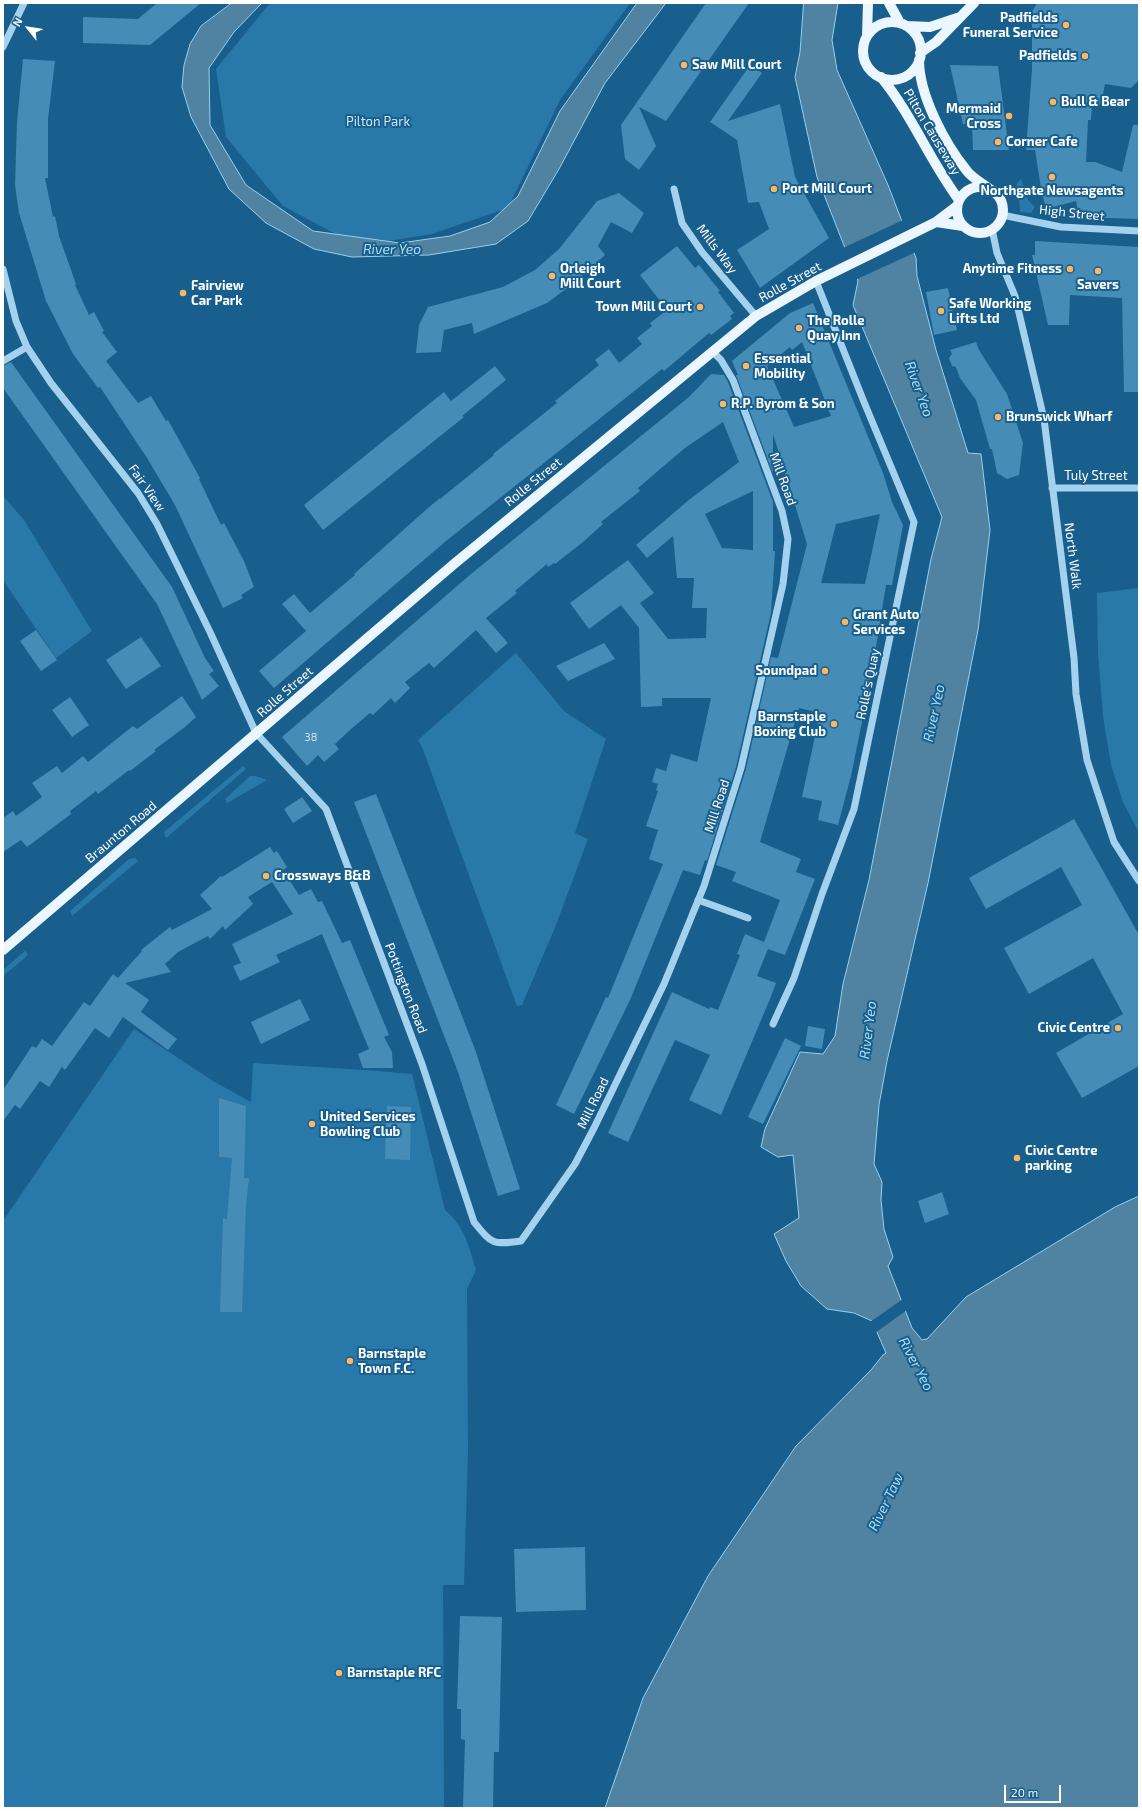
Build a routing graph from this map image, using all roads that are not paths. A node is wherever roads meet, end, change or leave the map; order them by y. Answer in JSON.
{"nodes":[{"id":1,"x":24,"y":3,"type":"edge"},
{"id":2,"x":868,"y":3,"type":"edge"},
{"id":3,"x":889,"y":3,"type":"edge"},
{"id":4,"x":974,"y":3,"type":"edge"},
{"id":5,"x":959,"y":18,"type":"junction"},
{"id":6,"x":903,"y":24,"type":"junction"},
{"id":7,"x":867,"y":36,"type":"junction"},
{"id":8,"x":3,"y":47,"type":"edge"},
{"id":9,"x":920,"y":56,"type":"junction"},
{"id":10,"x":881,"y":78,"type":"junction"},
{"id":11,"x":674,"y":188,"type":"dead end"},
{"id":12,"x":991,"y":190,"type":"junction"},
{"id":13,"x":958,"y":203,"type":"junction"},
{"id":14,"x":1002,"y":215,"type":"junction"},
{"id":15,"x":936,"y":222,"type":"junction"},
{"id":16,"x":963,"y":226,"type":"junction"},
{"id":17,"x":992,"y":229,"type":"junction"},
{"id":18,"x":1139,"y":231,"type":"edge"},
{"id":19,"x":3,"y":269,"type":"edge"},
{"id":20,"x":816,"y":281,"type":"junction"},
{"id":21,"x":756,"y":316,"type":"junction"},
{"id":22,"x":26,"y":347,"type":"junction"},
{"id":23,"x":713,"y":352,"type":"junction"},
{"id":24,"x":3,"y":361,"type":"edge"},
{"id":25,"x":1052,"y":488,"type":"junction"},
{"id":26,"x":1139,"y":488,"type":"edge"},
{"id":27,"x":256,"y":733,"type":"junction"},
{"id":28,"x":1139,"y":881,"type":"edge"},
{"id":29,"x":698,"y":900,"type":"junction"},
{"id":30,"x":748,"y":918,"type":"dead end"},
{"id":31,"x":3,"y":950,"type":"edge"},
{"id":32,"x":773,"y":1024,"type":"dead end"},
{"id":33,"x":521,"y":1241,"type":"joint"}],
"edges":[{"from":1,"to":8,"type":"street"},
{"from":2,"to":7,"type":"main road"},
{"from":3,"to":6,"type":"main road"},
{"from":4,"to":5,"type":"main road"},
{"from":5,"to":6,"type":"main road"},
{"from":5,"to":9,"type":"main road"},
{"from":6,"to":7,"type":"main road"},
{"from":6,"to":9,"type":"main road"},
{"from":7,"to":10,"type":"main road"},
{"from":9,"to":10,"type":"main road"},
{"from":9,"to":12,"type":"main road","name":"Pilton Causeway"},
{"from":10,"to":13,"type":"main road","name":"Pilton Causeway"},
{"from":11,"to":21,"type":"street","name":"Mills Way"},
{"from":12,"to":13,"type":"main road"},
{"from":12,"to":14,"type":"main road"},
{"from":13,"to":15,"type":"main road","name":"Rolle Street"},
{"from":13,"to":16,"type":"main road"},
{"from":14,"to":17,"type":"main road"},
{"from":14,"to":18,"type":"street","name":"High Street"},
{"from":15,"to":16,"type":"main road"},
{"from":15,"to":20,"type":"main road","name":"Rolle Street"},
{"from":16,"to":17,"type":"main road"},
{"from":17,"to":25,"type":"street","name":"North Walk"},
{"from":19,"to":22,"type":"street","name":"Fair View"},
{"from":20,"to":21,"type":"main road","name":"Rolle Street"},
{"from":20,"to":32,"type":"street","name":"Rolle's Quay"},
{"from":21,"to":23,"type":"main road","name":"Rolle Street"},
{"from":22,"to":24,"type":"street"},
{"from":22,"to":27,"type":"street","name":"Fair View"},
{"from":23,"to":27,"type":"main road","name":"Rolle Street"},
{"from":23,"to":29,"type":"street","name":"Mill Road"},
{"from":25,"to":26,"type":"street","name":"Tuly Street"},
{"from":25,"to":28,"type":"street","name":"North Walk"},
{"from":27,"to":31,"type":"main road","name":"Braunton Road"},
{"from":27,"to":33,"type":"street","name":"Pottington Road"},
{"from":29,"to":30,"type":"street"},
{"from":29,"to":33,"type":"street","name":"Mill Road"}]}
